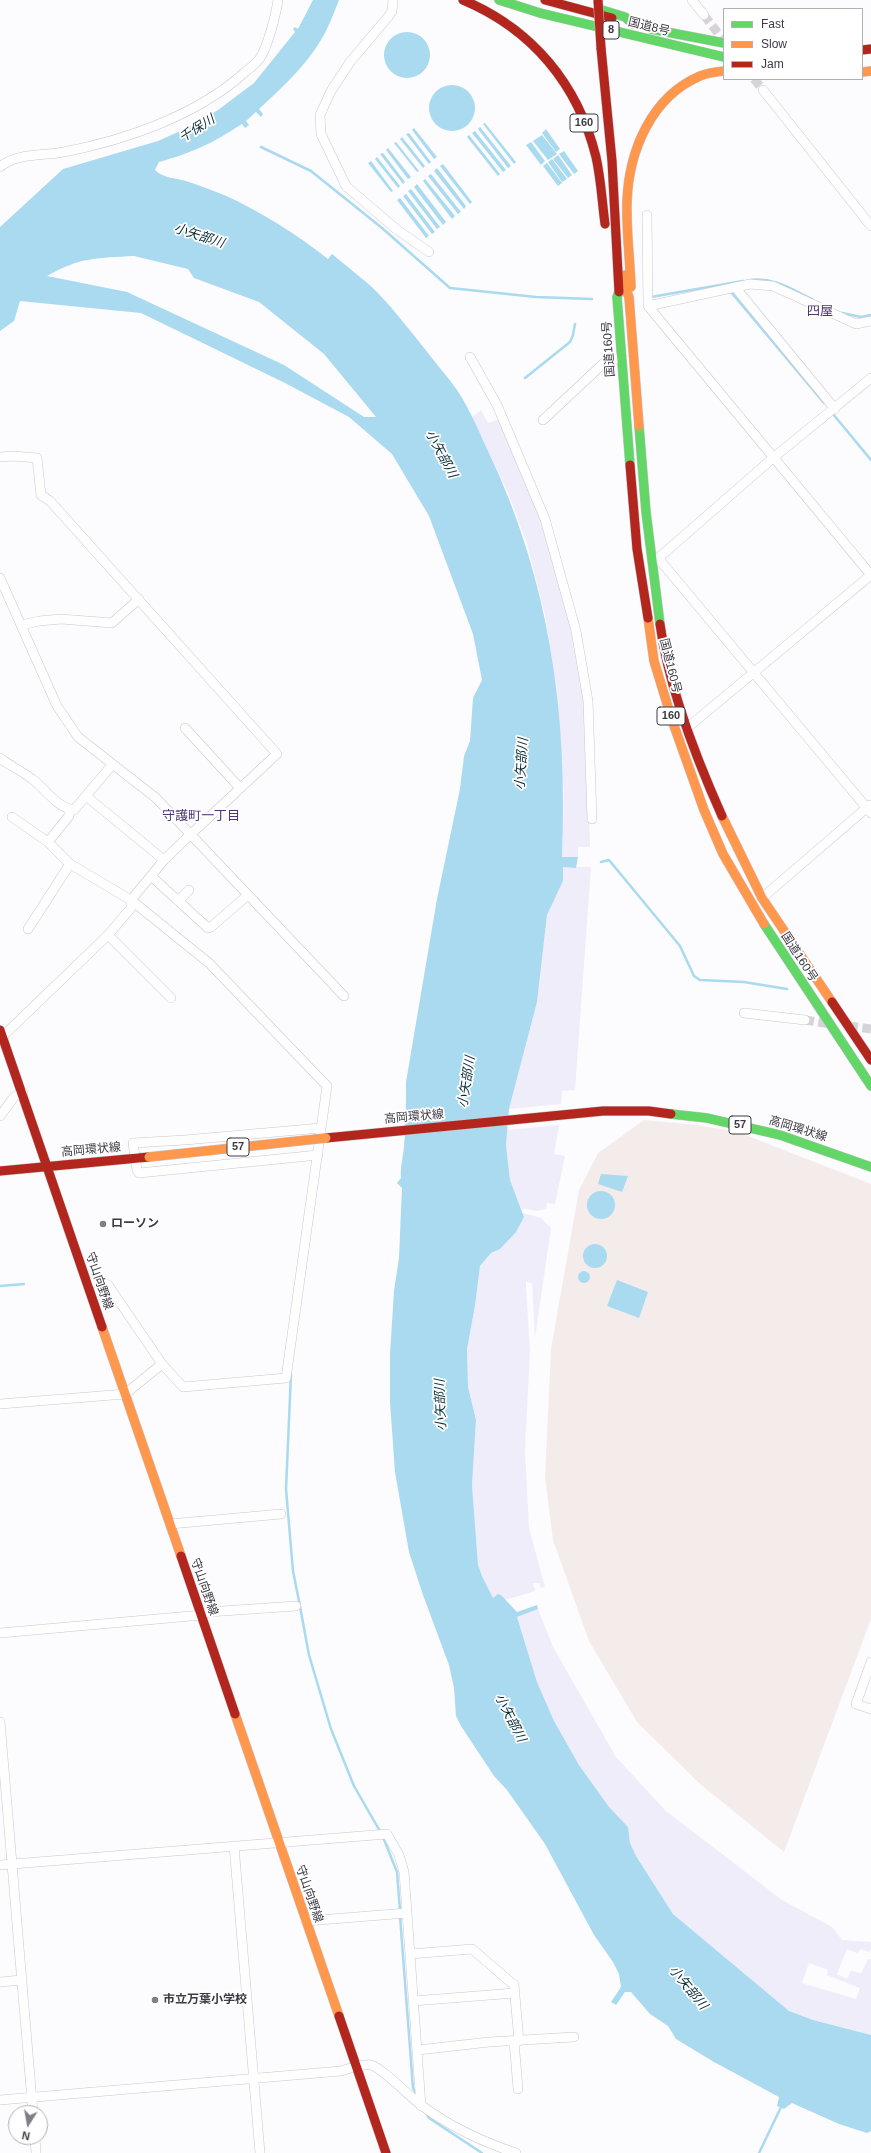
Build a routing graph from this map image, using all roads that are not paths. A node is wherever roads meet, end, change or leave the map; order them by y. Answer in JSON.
{"nodes":[{"id":1,"x":278,"y":0,"type":"edge"},
{"id":2,"x":393,"y":0,"type":"edge"},
{"id":3,"x":463,"y":0,"type":"edge"},
{"id":4,"x":499,"y":0,"type":"edge"},
{"id":5,"x":545,"y":0,"type":"edge"},
{"id":6,"x":572,"y":0,"type":"edge"},
{"id":7,"x":598,"y":0,"type":"edge"},
{"id":8,"x":608,"y":0,"type":"edge"},
{"id":9,"x":692,"y":0,"type":"edge"},
{"id":10,"x":704,"y":15,"type":"tunnel mouth"},
{"id":11,"x":633,"y":24,"type":"junction"},
{"id":12,"x":723,"y":43,"type":"edge"},
{"id":13,"x":605,"y":48,"type":"junction"},
{"id":14,"x":723,"y":57,"type":"edge"},
{"id":15,"x":723,"y":71,"type":"edge"},
{"id":16,"x":763,"y":90,"type":"tunnel mouth"},
{"id":17,"x":0,"y":167,"type":"edge"},
{"id":18,"x":647,"y":215,"type":"dead end"},
{"id":19,"x":871,"y":226,"type":"edge"},
{"id":20,"x":429,"y":252,"type":"dead end"},
{"id":21,"x":735,"y":287,"type":"junction"},
{"id":22,"x":617,"y":297,"type":"junction"},
{"id":23,"x":629,"y":297,"type":"junction"},
{"id":24,"x":648,"y":306,"type":"junction"},
{"id":25,"x":871,"y":321,"type":"edge"},
{"id":26,"x":470,"y":357,"type":"dead end"},
{"id":27,"x":622,"y":358,"type":"junction"},
{"id":28,"x":871,"y":378,"type":"edge"},
{"id":29,"x":835,"y":409,"type":"junction"},
{"id":30,"x":544,"y":420,"type":"dead end"},
{"id":31,"x":0,"y":457,"type":"edge"},
{"id":32,"x":773,"y":458,"type":"junction"},
{"id":33,"x":655,"y":560,"type":"junction"},
{"id":34,"x":871,"y":575,"type":"edge"},
{"id":35,"x":0,"y":578,"type":"edge"},
{"id":36,"x":139,"y":599,"type":"junction"},
{"id":37,"x":22,"y":625,"type":"junction"},
{"id":38,"x":754,"y":671,"type":"junction"},
{"id":39,"x":185,"y":728,"type":"dead end"},
{"id":40,"x":687,"y":728,"type":"junction"},
{"id":41,"x":0,"y":758,"type":"edge"},
{"id":42,"x":112,"y":764,"type":"junction"},
{"id":43,"x":240,"y":788,"type":"junction"},
{"id":44,"x":86,"y":796,"type":"junction"},
{"id":45,"x":870,"y":808,"type":"edge"},
{"id":46,"x":69,"y":809,"type":"junction"},
{"id":47,"x":12,"y":817,"type":"dead end"},
{"id":48,"x":592,"y":820,"type":"dead end"},
{"id":49,"x":191,"y":834,"type":"junction"},
{"id":50,"x":48,"y":842,"type":"junction"},
{"id":51,"x":164,"y":860,"type":"junction"},
{"id":52,"x":70,"y":864,"type":"junction"},
{"id":53,"x":151,"y":876,"type":"junction"},
{"id":54,"x":189,"y":890,"type":"dead end"},
{"id":55,"x":248,"y":895,"type":"junction"},
{"id":56,"x":762,"y":898,"type":"junction"},
{"id":57,"x":131,"y":900,"type":"junction"},
{"id":58,"x":178,"y":901,"type":"junction"},
{"id":59,"x":28,"y":929,"type":"dead end"},
{"id":60,"x":108,"y":935,"type":"junction"},
{"id":61,"x":344,"y":996,"type":"dead end"},
{"id":62,"x":171,"y":998,"type":"dead end"},
{"id":63,"x":744,"y":1012,"type":"dead end"},
{"id":64,"x":805,"y":1020,"type":"tunnel mouth"},
{"id":65,"x":1,"y":1033,"type":"edge"},
{"id":66,"x":871,"y":1060,"type":"edge"},
{"id":67,"x":871,"y":1086,"type":"edge"},
{"id":68,"x":23,"y":1092,"type":"junction"},
{"id":69,"x":1,"y":1112,"type":"edge"},
{"id":70,"x":322,"y":1128,"type":"junction"},
{"id":71,"x":318,"y":1154,"type":"junction"},
{"id":72,"x":135,"y":1158,"type":"junction"},
{"id":73,"x":46,"y":1166,"type":"junction"},
{"id":74,"x":871,"y":1167,"type":"edge"},
{"id":75,"x":0,"y":1171,"type":"edge"},
{"id":76,"x":87,"y":1283,"type":"junction"},
{"id":77,"x":162,"y":1364,"type":"junction"},
{"id":78,"x":125,"y":1394,"type":"junction"},
{"id":79,"x":0,"y":1404,"type":"edge"},
{"id":80,"x":281,"y":1514,"type":"dead end"},
{"id":81,"x":170,"y":1524,"type":"junction"},
{"id":82,"x":296,"y":1606,"type":"dead end"},
{"id":83,"x":202,"y":1616,"type":"junction"},
{"id":84,"x":0,"y":1633,"type":"edge"},
{"id":85,"x":871,"y":1662,"type":"edge"},
{"id":86,"x":871,"y":1709,"type":"edge"},
{"id":87,"x":0,"y":1722,"type":"edge"},
{"id":88,"x":278,"y":1842,"type":"junction"},
{"id":89,"x":234,"y":1846,"type":"junction"},
{"id":90,"x":12,"y":1864,"type":"junction"},
{"id":91,"x":0,"y":1865,"type":"edge"},
{"id":92,"x":407,"y":1913,"type":"junction"},
{"id":93,"x":306,"y":1921,"type":"junction"},
{"id":94,"x":410,"y":1954,"type":"junction"},
{"id":95,"x":21,"y":1980,"type":"junction"},
{"id":96,"x":0,"y":1982,"type":"edge"},
{"id":97,"x":515,"y":1993,"type":"junction"},
{"id":98,"x":413,"y":2001,"type":"junction"},
{"id":99,"x":574,"y":2037,"type":"dead end"},
{"id":100,"x":516,"y":2041,"type":"junction"},
{"id":101,"x":418,"y":2050,"type":"junction"},
{"id":102,"x":356,"y":2067,"type":"junction"},
{"id":103,"x":253,"y":2078,"type":"junction"},
{"id":104,"x":518,"y":2089,"type":"dead end"},
{"id":105,"x":32,"y":2098,"type":"junction"},
{"id":106,"x":0,"y":2100,"type":"edge"},
{"id":107,"x":32,"y":2105,"type":"edge"},
{"id":108,"x":421,"y":2106,"type":"junction"},
{"id":109,"x":512,"y":2152,"type":"edge"},
{"id":110,"x":260,"y":2153,"type":"edge"},
{"id":111,"x":386,"y":2153,"type":"edge"}],
"edges":[{"from":1,"to":17,"type":"street"},
{"from":2,"to":20,"type":"street"},
{"from":3,"to":22,"type":"main road","number":"160"},
{"from":4,"to":14,"type":"main road","name":"国道8号","number":"8"},
{"from":5,"to":11,"type":"main road","name":"国道8号","number":"8"},
{"from":6,"to":11,"type":"main road"},
{"from":7,"to":13,"type":"main road","number":"160","bridge":true},
{"from":8,"to":13,"type":"main road","number":"160"},
{"from":9,"to":10,"type":"street"},
{"from":11,"to":12,"type":"main road","name":"国道8号","number":"8"},
{"from":13,"to":22,"type":"main road","number":"160"},
{"from":13,"to":23,"type":"main road","number":"160"},
{"from":15,"to":23,"type":"main road","number":"160"},
{"from":16,"to":19,"type":"street"},
{"from":18,"to":24,"type":"street"},
{"from":21,"to":24,"type":"street"},
{"from":21,"to":25,"type":"street"},
{"from":21,"to":29,"type":"street"},
{"from":22,"to":27,"type":"main road","name":"国道160号","number":"160"},
{"from":23,"to":33,"type":"main road","name":"国道160号","number":"160"},
{"from":24,"to":32,"type":"street"},
{"from":26,"to":48,"type":"street"},
{"from":27,"to":30,"type":"street"},
{"from":27,"to":67,"type":"main road","name":"国道160号","number":"160"},
{"from":28,"to":29,"type":"street"},
{"from":29,"to":32,"type":"street"},
{"from":31,"to":36,"type":"street"},
{"from":32,"to":33,"type":"street"},
{"from":32,"to":34,"type":"street"},
{"from":33,"to":38,"type":"street"},
{"from":33,"to":40,"type":"main road","name":"国道160号","number":"160"},
{"from":34,"to":38,"type":"street"},
{"from":35,"to":37,"type":"street"},
{"from":36,"to":37,"type":"street"},
{"from":36,"to":43,"type":"street"},
{"from":37,"to":42,"type":"street"},
{"from":38,"to":40,"type":"street"},
{"from":38,"to":45,"type":"street"},
{"from":39,"to":43,"type":"street"},
{"from":40,"to":56,"type":"main road","name":"国道160号","number":"160"},
{"from":41,"to":46,"type":"street"},
{"from":42,"to":44,"type":"street"},
{"from":42,"to":49,"type":"street"},
{"from":43,"to":49,"type":"street"},
{"from":44,"to":46,"type":"street"},
{"from":44,"to":51,"type":"street"},
{"from":45,"to":56,"type":"street"},
{"from":46,"to":50,"type":"street"},
{"from":47,"to":50,"type":"street"},
{"from":49,"to":51,"type":"street"},
{"from":49,"to":55,"type":"street"},
{"from":50,"to":52,"type":"street"},
{"from":51,"to":53,"type":"street"},
{"from":52,"to":57,"type":"street"},
{"from":52,"to":59,"type":"street"},
{"from":53,"to":57,"type":"street"},
{"from":53,"to":58,"type":"street"},
{"from":54,"to":58,"type":"street"},
{"from":55,"to":58,"type":"street"},
{"from":55,"to":61,"type":"street"},
{"from":56,"to":66,"type":"main road","name":"国道160号","number":"160"},
{"from":57,"to":60,"type":"street"},
{"from":57,"to":70,"type":"street"},
{"from":60,"to":62,"type":"street"},
{"from":60,"to":65,"type":"street"},
{"from":63,"to":64,"type":"street"},
{"from":65,"to":68,"type":"main road","name":"守山向野線"},
{"from":68,"to":69,"type":"street"},
{"from":68,"to":73,"type":"main road","name":"守山向野線"},
{"from":70,"to":71,"type":"street"},
{"from":70,"to":72,"type":"street"},
{"from":71,"to":72,"type":"street"},
{"from":71,"to":77,"type":"street"},
{"from":72,"to":73,"type":"main road","name":"高岡環状線","number":"57"},
{"from":72,"to":74,"type":"main road","name":"高岡環状線","number":"57","bridge":true},
{"from":73,"to":75,"type":"main road","name":"高岡環状線","number":"57"},
{"from":73,"to":76,"type":"main road","name":"守山向野線"},
{"from":76,"to":77,"type":"street"},
{"from":76,"to":78,"type":"main road","name":"守山向野線"},
{"from":77,"to":78,"type":"street"},
{"from":78,"to":79,"type":"street"},
{"from":78,"to":81,"type":"main road","name":"守山向野線"},
{"from":80,"to":81,"type":"street"},
{"from":81,"to":83,"type":"main road","name":"守山向野線"},
{"from":82,"to":83,"type":"street"},
{"from":83,"to":84,"type":"street"},
{"from":83,"to":88,"type":"main road","name":"守山向野線"},
{"from":85,"to":86,"type":"street"},
{"from":87,"to":90,"type":"street"},
{"from":88,"to":89,"type":"street"},
{"from":88,"to":92,"type":"street"},
{"from":88,"to":93,"type":"main road","name":"守山向野線"},
{"from":89,"to":90,"type":"street"},
{"from":89,"to":103,"type":"street"},
{"from":90,"to":91,"type":"street"},
{"from":90,"to":95,"type":"street"},
{"from":92,"to":93,"type":"street"},
{"from":92,"to":94,"type":"street"},
{"from":93,"to":102,"type":"main road","name":"守山向野線"},
{"from":94,"to":97,"type":"street"},
{"from":94,"to":98,"type":"street"},
{"from":95,"to":96,"type":"street"},
{"from":95,"to":105,"type":"street"},
{"from":97,"to":98,"type":"street"},
{"from":97,"to":100,"type":"street"},
{"from":98,"to":101,"type":"street"},
{"from":99,"to":100,"type":"street"},
{"from":100,"to":101,"type":"street"},
{"from":100,"to":104,"type":"street"},
{"from":101,"to":108,"type":"street"},
{"from":102,"to":103,"type":"street"},
{"from":102,"to":108,"type":"street"},
{"from":102,"to":111,"type":"main road","name":"守山向野線"},
{"from":103,"to":105,"type":"street"},
{"from":103,"to":110,"type":"street"},
{"from":105,"to":106,"type":"street"},
{"from":105,"to":107,"type":"street"},
{"from":108,"to":109,"type":"street"}]}
